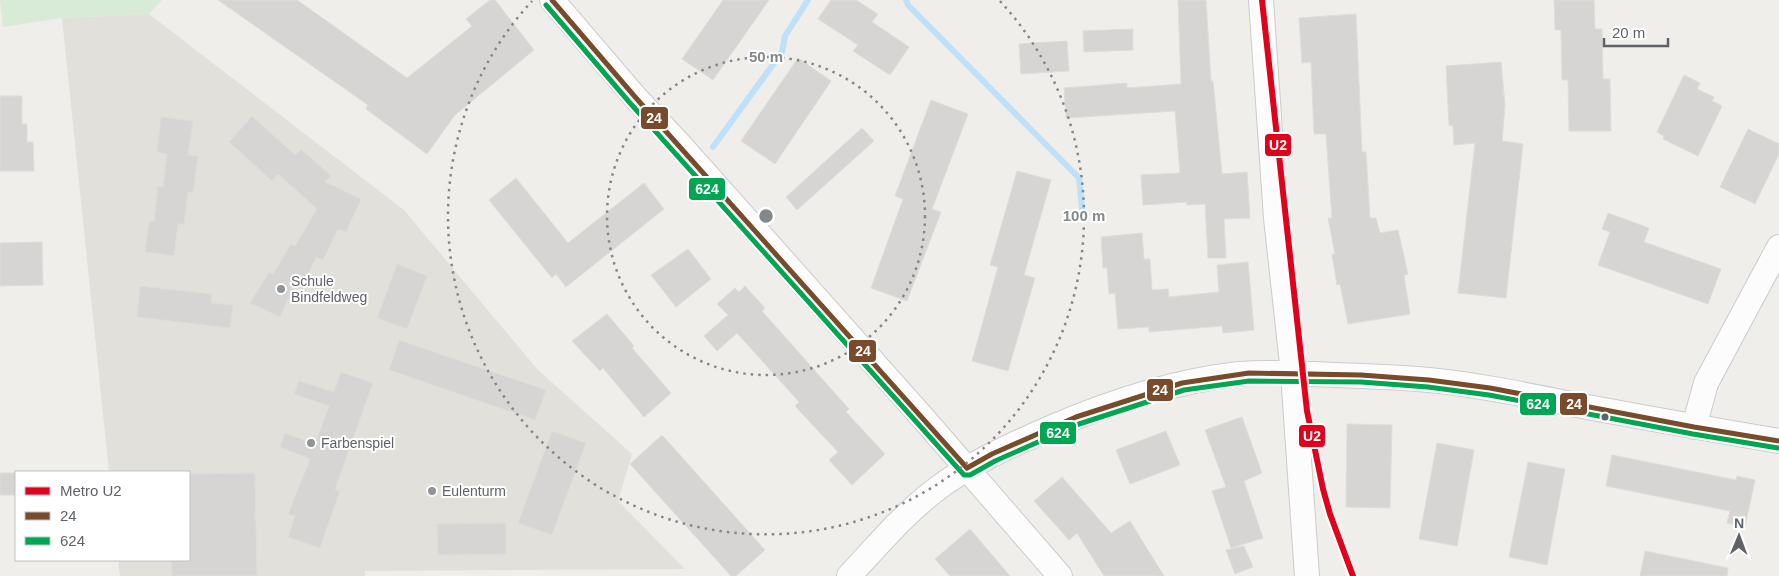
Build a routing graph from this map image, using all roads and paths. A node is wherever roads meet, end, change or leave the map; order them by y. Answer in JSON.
{"nodes":[{"id":1,"x":552,"y":0,"type":"edge"},
{"id":2,"x":1261,"y":0,"type":"edge"},
{"id":3,"x":1779,"y":247,"type":"edge"},
{"id":4,"x":1293,"y":373,"type":"junction"},
{"id":5,"x":1694,"y":427,"type":"junction"},
{"id":6,"x":1779,"y":441,"type":"edge"},
{"id":7,"x":967,"y":468,"type":"junction"},
{"id":8,"x":849,"y":576,"type":"edge"},
{"id":9,"x":1060,"y":576,"type":"edge"},
{"id":10,"x":1307,"y":576,"type":"edge"}],
"edges":[{"from":1,"to":7,"type":"street"},
{"from":2,"to":4,"type":"street"},
{"from":3,"to":5,"type":"street"},
{"from":4,"to":5,"type":"street"},
{"from":4,"to":7,"type":"street"},
{"from":4,"to":10,"type":"street"},
{"from":5,"to":6,"type":"street"},
{"from":7,"to":8,"type":"street"},
{"from":7,"to":9,"type":"street"}]}
